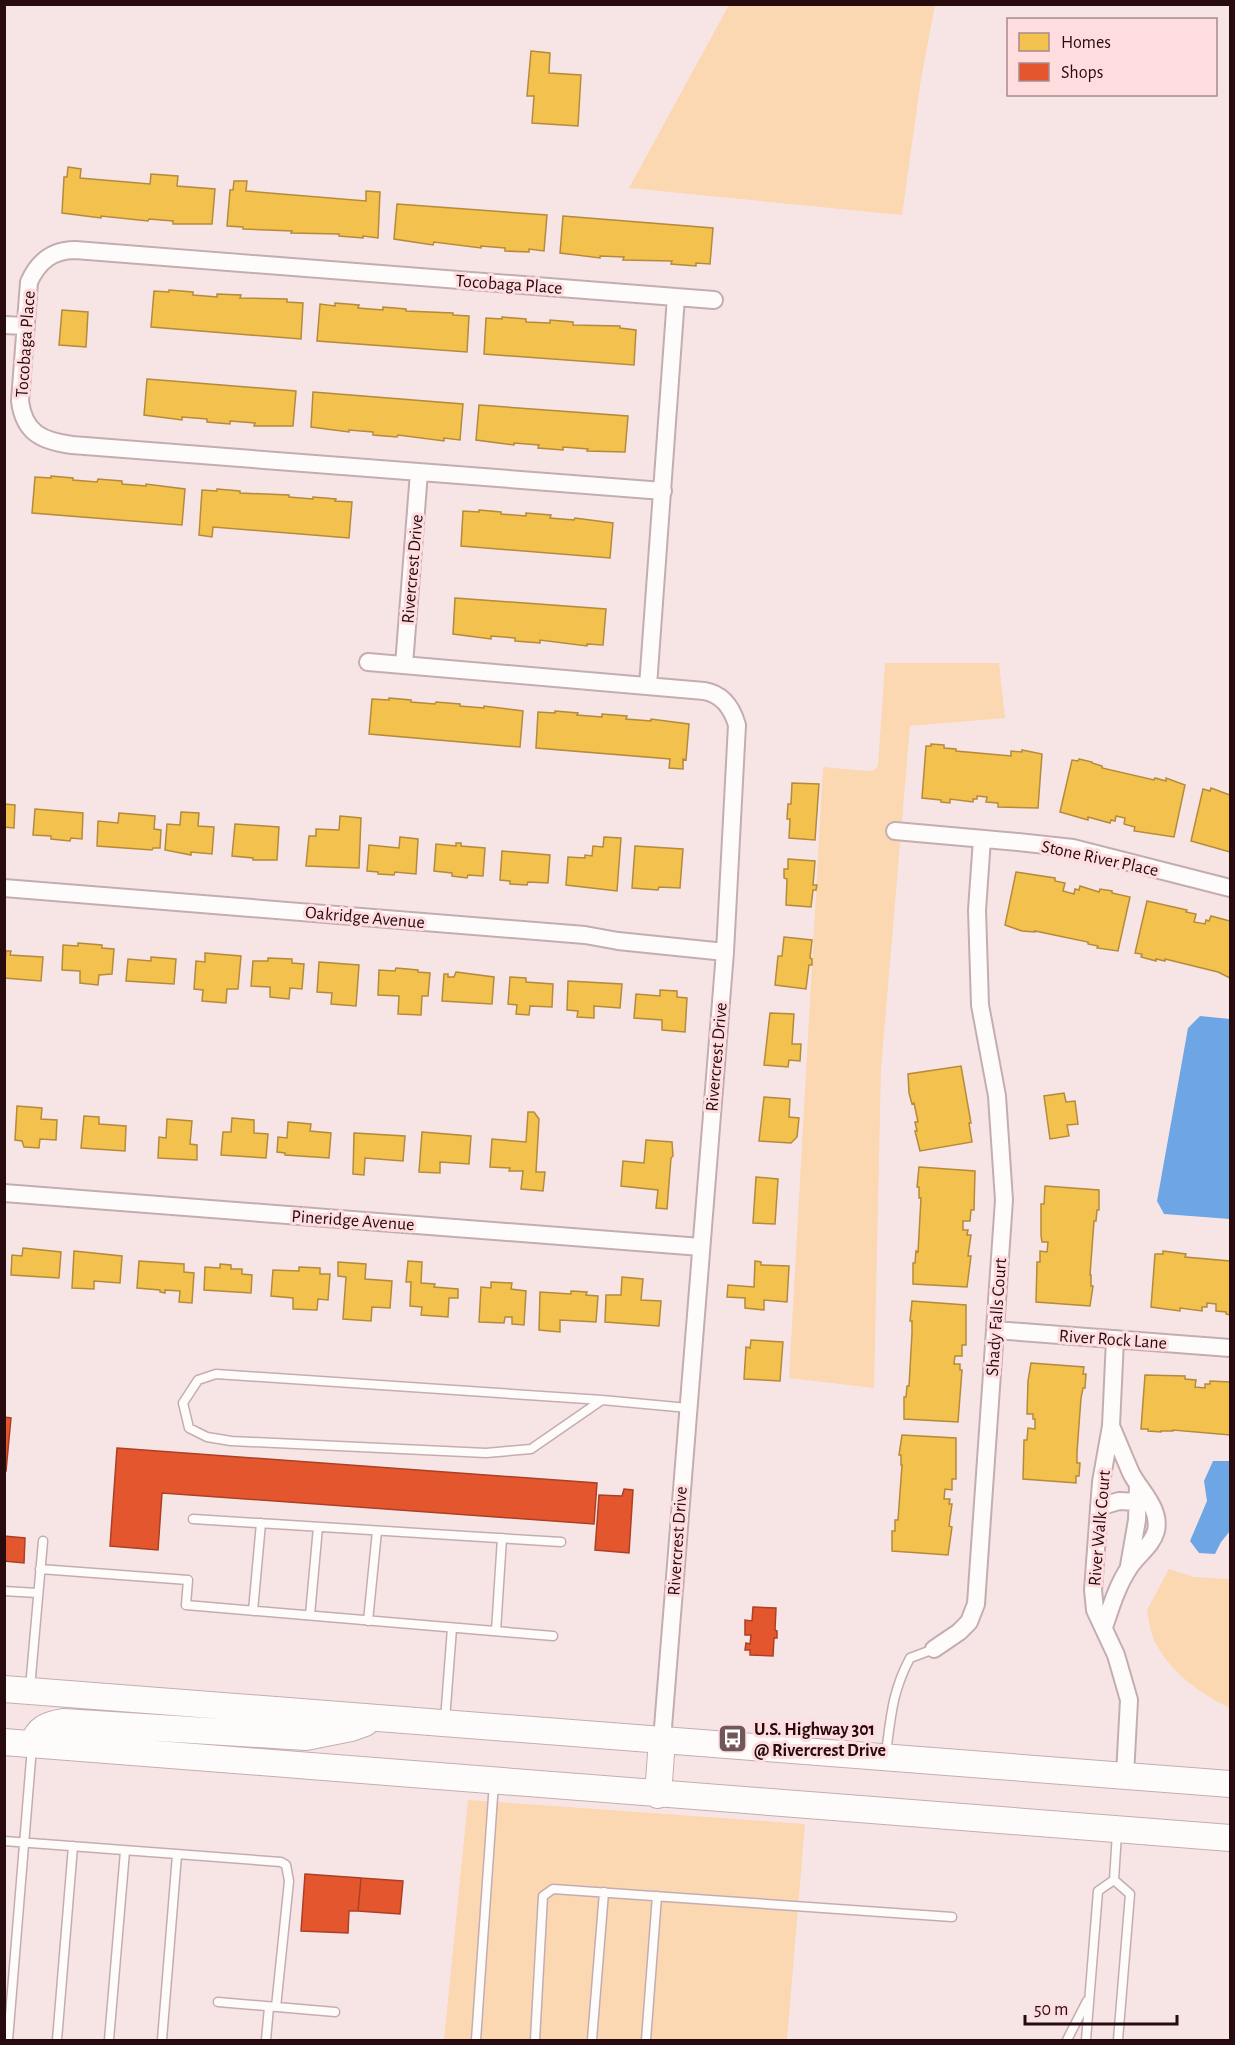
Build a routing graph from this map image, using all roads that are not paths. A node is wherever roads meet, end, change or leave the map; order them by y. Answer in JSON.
{"nodes":[{"id":1,"x":676,"y":297,"type":"junction"},
{"id":2,"x":714,"y":300,"type":"dead end"},
{"id":3,"x":4,"y":325,"type":"edge"},
{"id":4,"x":25,"y":326,"type":"junction"},
{"id":5,"x":419,"y":472,"type":"junction"},
{"id":6,"x":663,"y":491,"type":"junction"},
{"id":7,"x":368,"y":662,"type":"dead end"},
{"id":8,"x":404,"y":666,"type":"junction"},
{"id":9,"x":648,"y":686,"type":"junction"},
{"id":10,"x":895,"y":831,"type":"dead end"},
{"id":11,"x":982,"y":839,"type":"junction"},
{"id":12,"x":4,"y":888,"type":"edge"},
{"id":13,"x":1230,"y":888,"type":"edge"},
{"id":14,"x":725,"y":952,"type":"junction"},
{"id":15,"x":4,"y":1193,"type":"edge"},
{"id":16,"x":700,"y":1247,"type":"junction"},
{"id":17,"x":995,"y":1330,"type":"junction"},
{"id":18,"x":1115,"y":1339,"type":"junction"},
{"id":19,"x":1230,"y":1348,"type":"edge"},
{"id":20,"x":602,"y":1400,"type":"junction"},
{"id":21,"x":688,"y":1408,"type":"junction"},
{"id":22,"x":1111,"y":1426,"type":"junction"},
{"id":23,"x":1138,"y":1494,"type":"junction"},
{"id":24,"x":1099,"y":1507,"type":"junction"},
{"id":25,"x":193,"y":1519,"type":"dead end"},
{"id":26,"x":261,"y":1523,"type":"junction"},
{"id":27,"x":318,"y":1527,"type":"junction"},
{"id":28,"x":377,"y":1531,"type":"junction"},
{"id":29,"x":502,"y":1538,"type":"junction"},
{"id":30,"x":43,"y":1541,"type":"dead end"},
{"id":31,"x":561,"y":1542,"type":"dead end"},
{"id":32,"x":40,"y":1569,"type":"junction"},
{"id":33,"x":4,"y":1591,"type":"edge"},
{"id":34,"x":37,"y":1593,"type":"junction"},
{"id":35,"x":253,"y":1611,"type":"junction"},
{"id":36,"x":310,"y":1615,"type":"junction"},
{"id":37,"x":368,"y":1621,"type":"junction"},
{"id":38,"x":1104,"y":1627,"type":"junction"},
{"id":39,"x":452,"y":1628,"type":"junction"},
{"id":40,"x":496,"y":1631,"type":"junction"},
{"id":41,"x":553,"y":1636,"type":"dead end"},
{"id":42,"x":934,"y":1649,"type":"joint"},
{"id":43,"x":17,"y":1690,"type":"edge"},
{"id":44,"x":379,"y":1718,"type":"junction"},
{"id":45,"x":445,"y":1723,"type":"junction"},
{"id":46,"x":662,"y":1740,"type":"junction"},
{"id":47,"x":4,"y":1742,"type":"edge"},
{"id":48,"x":33,"y":1744,"type":"junction"},
{"id":49,"x":886,"y":1757,"type":"junction"},
{"id":50,"x":1125,"y":1775,"type":"junction"},
{"id":51,"x":494,"y":1781,"type":"junction"},
{"id":52,"x":1230,"y":1784,"type":"edge"},
{"id":53,"x":658,"y":1795,"type":"junction"},
{"id":54,"x":1118,"y":1830,"type":"junction"},
{"id":55,"x":1230,"y":1839,"type":"edge"},
{"id":56,"x":4,"y":1841,"type":"edge"},
{"id":57,"x":24,"y":1842,"type":"junction"},
{"id":58,"x":73,"y":1846,"type":"junction"},
{"id":59,"x":125,"y":1851,"type":"junction"},
{"id":60,"x":177,"y":1855,"type":"junction"},
{"id":61,"x":1114,"y":1880,"type":"junction"},
{"id":62,"x":604,"y":1892,"type":"junction"},
{"id":63,"x":657,"y":1896,"type":"junction"},
{"id":64,"x":952,"y":1917,"type":"dead end"},
{"id":65,"x":1089,"y":1996,"type":"junction"},
{"id":66,"x":218,"y":2002,"type":"dead end"},
{"id":67,"x":272,"y":2007,"type":"junction"},
{"id":68,"x":335,"y":2012,"type":"dead end"},
{"id":69,"x":8,"y":2040,"type":"edge"},
{"id":70,"x":57,"y":2040,"type":"edge"},
{"id":71,"x":109,"y":2040,"type":"edge"},
{"id":72,"x":162,"y":2040,"type":"edge"},
{"id":73,"x":266,"y":2040,"type":"edge"},
{"id":74,"x":476,"y":2040,"type":"edge"},
{"id":75,"x":535,"y":2040,"type":"edge"},
{"id":76,"x":592,"y":2040,"type":"edge"},
{"id":77,"x":646,"y":2040,"type":"edge"},
{"id":78,"x":1067,"y":2040,"type":"edge"},
{"id":79,"x":1086,"y":2040,"type":"edge"},
{"id":80,"x":1118,"y":2040,"type":"edge"}],
"edges":[{"from":1,"to":2,"type":"street","name":"Tocobaga Place"},
{"from":1,"to":4,"type":"street","name":"Tocobaga Place"},
{"from":1,"to":6,"type":"street"},
{"from":3,"to":4,"type":"street"},
{"from":4,"to":5,"type":"street","name":"Tocobaga Place"},
{"from":5,"to":6,"type":"street","name":"Tocobaga Place"},
{"from":5,"to":8,"type":"street","name":"Rivercrest Drive"},
{"from":6,"to":9,"type":"street"},
{"from":7,"to":8,"type":"street","name":"Rivercrest Drive"},
{"from":8,"to":9,"type":"street","name":"Rivercrest Drive"},
{"from":9,"to":14,"type":"street","name":"Rivercrest Drive"},
{"from":10,"to":11,"type":"street","name":"Stone River Place"},
{"from":11,"to":13,"type":"street","name":"Stone River Place"},
{"from":11,"to":17,"type":"street","name":"Shady Falls Court"},
{"from":12,"to":14,"type":"street","name":"Oakridge Avenue"},
{"from":14,"to":16,"type":"street","name":"Rivercrest Drive"},
{"from":15,"to":16,"type":"street","name":"Pineridge Avenue"},
{"from":16,"to":21,"type":"street","name":"Rivercrest Drive"},
{"from":17,"to":18,"type":"street","name":"River Rock Lane"},
{"from":17,"to":42,"type":"street","name":"Shady Falls Court"},
{"from":18,"to":19,"type":"street","name":"River Rock Lane"},
{"from":18,"to":22,"type":"street","name":"River Walk Court"},
{"from":20,"to":20,"type":"lane"},
{"from":20,"to":21,"type":"lane"},
{"from":21,"to":46,"type":"street","name":"Rivercrest Drive"},
{"from":22,"to":23,"type":"street","name":"River Walk Court"},
{"from":22,"to":24,"type":"street","name":"River Walk Court"},
{"from":23,"to":24,"type":"street"},
{"from":23,"to":38,"type":"street","name":"River Walk Court"},
{"from":24,"to":38,"type":"street","name":"River Walk Court"},
{"from":25,"to":26,"type":"lane"},
{"from":26,"to":27,"type":"lane"},
{"from":26,"to":35,"type":"lane"},
{"from":27,"to":28,"type":"lane"},
{"from":27,"to":36,"type":"lane"},
{"from":28,"to":29,"type":"lane"},
{"from":28,"to":37,"type":"lane"},
{"from":29,"to":31,"type":"lane"},
{"from":29,"to":40,"type":"lane"},
{"from":30,"to":32,"type":"lane"},
{"from":32,"to":34,"type":"lane"},
{"from":32,"to":35,"type":"lane"},
{"from":33,"to":34,"type":"lane"},
{"from":34,"to":43,"type":"lane"},
{"from":35,"to":36,"type":"lane"},
{"from":36,"to":37,"type":"lane"},
{"from":37,"to":39,"type":"lane"},
{"from":38,"to":50,"type":"street","name":"River Walk Court"},
{"from":39,"to":40,"type":"lane"},
{"from":39,"to":45,"type":"lane"},
{"from":40,"to":41,"type":"lane"},
{"from":42,"to":49,"type":"lane","name":"Shady Falls Court"},
{"from":43,"to":44,"type":"main road"},
{"from":44,"to":45,"type":"main road"},
{"from":44,"to":48,"type":"main road"},
{"from":45,"to":46,"type":"main road"},
{"from":46,"to":49,"type":"main road"},
{"from":46,"to":53,"type":"main road"},
{"from":47,"to":48,"type":"main road"},
{"from":48,"to":51,"type":"main road"},
{"from":48,"to":57,"type":"lane"},
{"from":49,"to":50,"type":"main road"},
{"from":50,"to":52,"type":"main road"},
{"from":51,"to":53,"type":"main road"},
{"from":51,"to":74,"type":"lane"},
{"from":53,"to":54,"type":"main road"},
{"from":54,"to":55,"type":"main road"},
{"from":54,"to":61,"type":"lane"},
{"from":56,"to":57,"type":"lane"},
{"from":57,"to":58,"type":"lane"},
{"from":57,"to":69,"type":"lane"},
{"from":58,"to":59,"type":"lane"},
{"from":58,"to":70,"type":"lane"},
{"from":59,"to":60,"type":"lane"},
{"from":59,"to":71,"type":"lane"},
{"from":60,"to":67,"type":"lane"},
{"from":60,"to":72,"type":"lane"},
{"from":61,"to":65,"type":"lane"},
{"from":61,"to":80,"type":"lane"},
{"from":62,"to":63,"type":"lane"},
{"from":62,"to":75,"type":"lane"},
{"from":62,"to":76,"type":"lane"},
{"from":63,"to":64,"type":"lane"},
{"from":63,"to":77,"type":"lane"},
{"from":65,"to":78,"type":"lane"},
{"from":65,"to":79,"type":"lane"},
{"from":66,"to":67,"type":"lane"},
{"from":67,"to":68,"type":"lane"},
{"from":67,"to":73,"type":"lane"}]}
